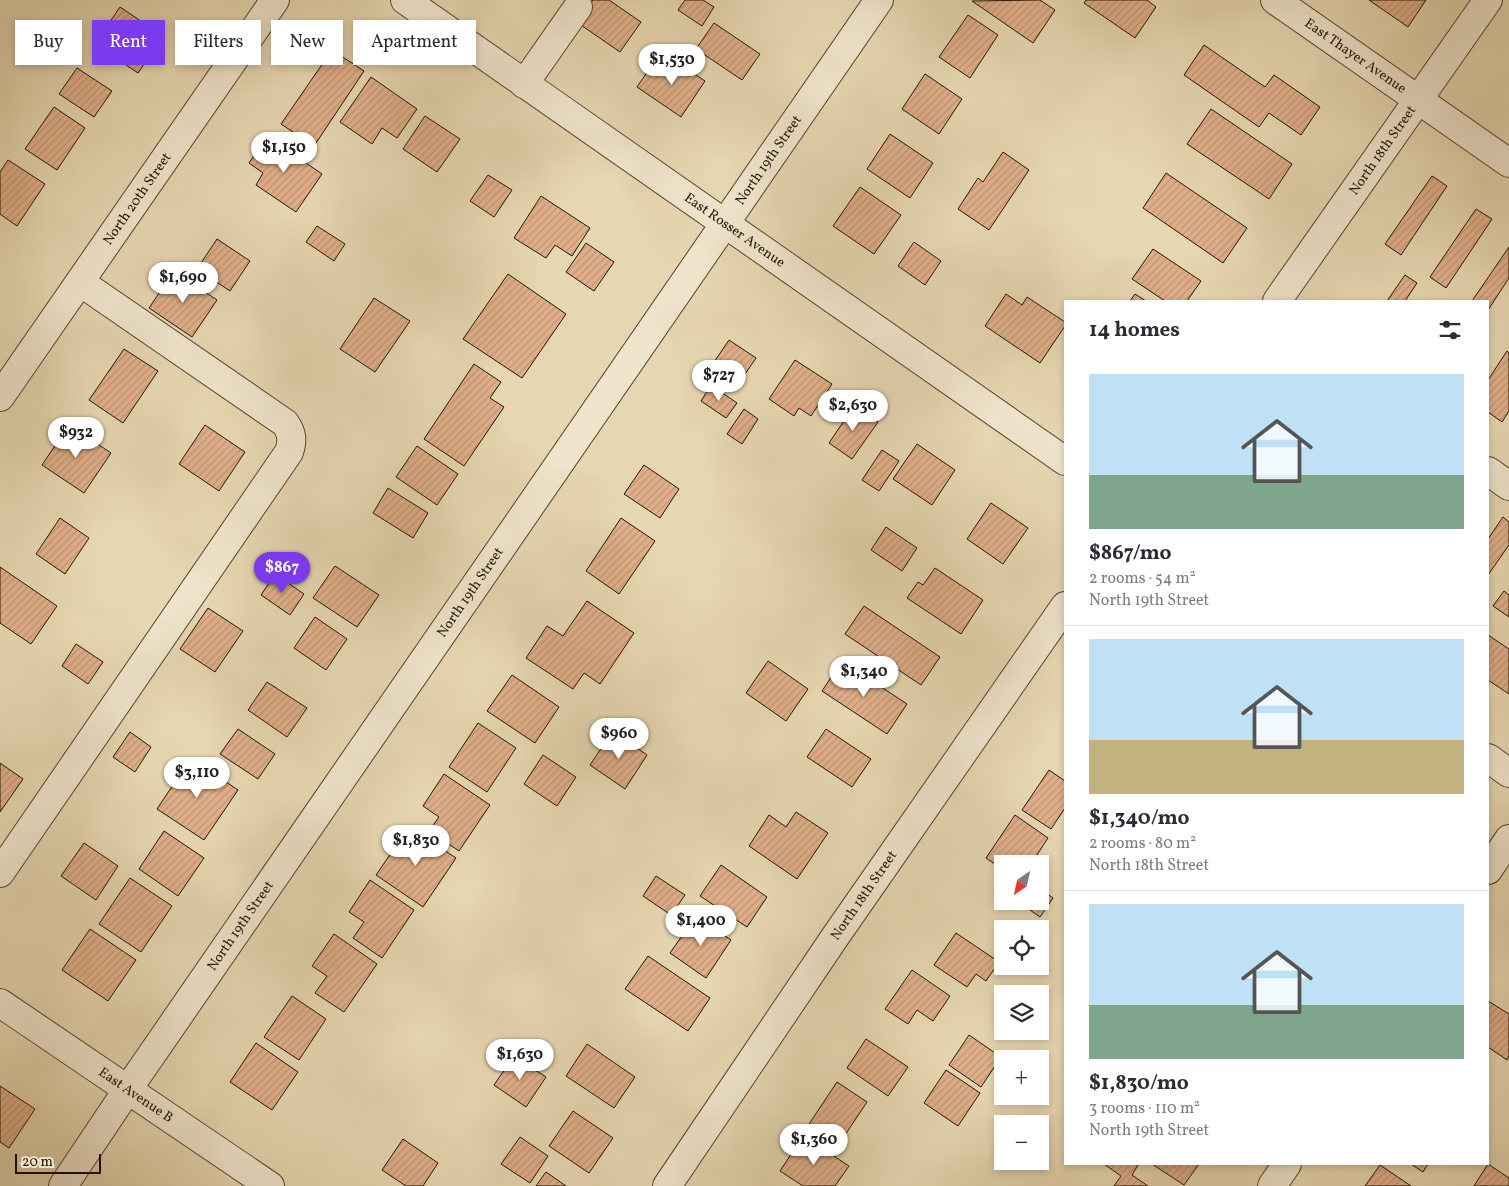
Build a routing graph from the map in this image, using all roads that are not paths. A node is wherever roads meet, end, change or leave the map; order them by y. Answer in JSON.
{"nodes":[{"id":1,"x":276,"y":0,"type":"edge"},
{"id":2,"x":405,"y":0,"type":"edge"},
{"id":3,"x":880,"y":0,"type":"edge"},
{"id":4,"x":1275,"y":0,"type":"edge"},
{"id":5,"x":1488,"y":0,"type":"edge"},
{"id":6,"x":576,"y":2,"type":"edge"},
{"id":7,"x":524,"y":84,"type":"junction"},
{"id":8,"x":1419,"y":100,"type":"junction"},
{"id":9,"x":1509,"y":163,"type":"edge"},
{"id":10,"x":725,"y":225,"type":"junction"},
{"id":11,"x":80,"y":282,"type":"junction"},
{"id":12,"x":1278,"y":300,"type":"edge"},
{"id":13,"x":0,"y":397,"type":"edge"},
{"id":14,"x":1064,"y":460,"type":"edge"},
{"id":15,"x":1489,"y":472,"type":"edge"},
{"id":16,"x":1509,"y":486,"type":"edge"},
{"id":17,"x":1064,"y":607,"type":"edge"},
{"id":18,"x":1489,"y":759,"type":"edge"},
{"id":19,"x":1509,"y":773,"type":"edge"},
{"id":20,"x":1509,"y":839,"type":"edge"},
{"id":21,"x":1489,"y":869,"type":"edge"},
{"id":22,"x":0,"y":873,"type":"edge"},
{"id":23,"x":0,"y":1004,"type":"edge"},
{"id":24,"x":128,"y":1090,"type":"junction"},
{"id":25,"x":1286,"y":1165,"type":"edge"},
{"id":26,"x":63,"y":1186,"type":"edge"},
{"id":27,"x":270,"y":1186,"type":"edge"},
{"id":28,"x":667,"y":1186,"type":"edge"},
{"id":29,"x":1272,"y":1186,"type":"edge"}],
"edges":[{"from":1,"to":11,"type":"street","name":"North 20th Street"},
{"from":2,"to":7,"type":"street","name":"East Rosser Avenue"},
{"from":3,"to":10,"type":"street","name":"North 19th Street"},
{"from":4,"to":8,"type":"street","name":"East Thayer Avenue"},
{"from":5,"to":8,"type":"street","name":"North 18th Street"},
{"from":6,"to":7,"type":"street"},
{"from":7,"to":10,"type":"street","name":"East Rosser Avenue"},
{"from":8,"to":9,"type":"street","name":"East Thayer Avenue"},
{"from":8,"to":12,"type":"street","name":"North 18th Street"},
{"from":10,"to":14,"type":"street","name":"East Rosser Avenue"},
{"from":10,"to":24,"type":"street","name":"North 19th Street"},
{"from":11,"to":13,"type":"street","name":"North 20th Street"},
{"from":11,"to":22,"type":"street"},
{"from":15,"to":16,"type":"street"},
{"from":17,"to":28,"type":"street","name":"North 18th Street"},
{"from":18,"to":19,"type":"street"},
{"from":20,"to":21,"type":"street"},
{"from":23,"to":24,"type":"street","name":"East Avenue B"},
{"from":24,"to":26,"type":"street","name":"North 19th Street"},
{"from":24,"to":27,"type":"street","name":"East Avenue B"},
{"from":25,"to":29,"type":"street"}]}
